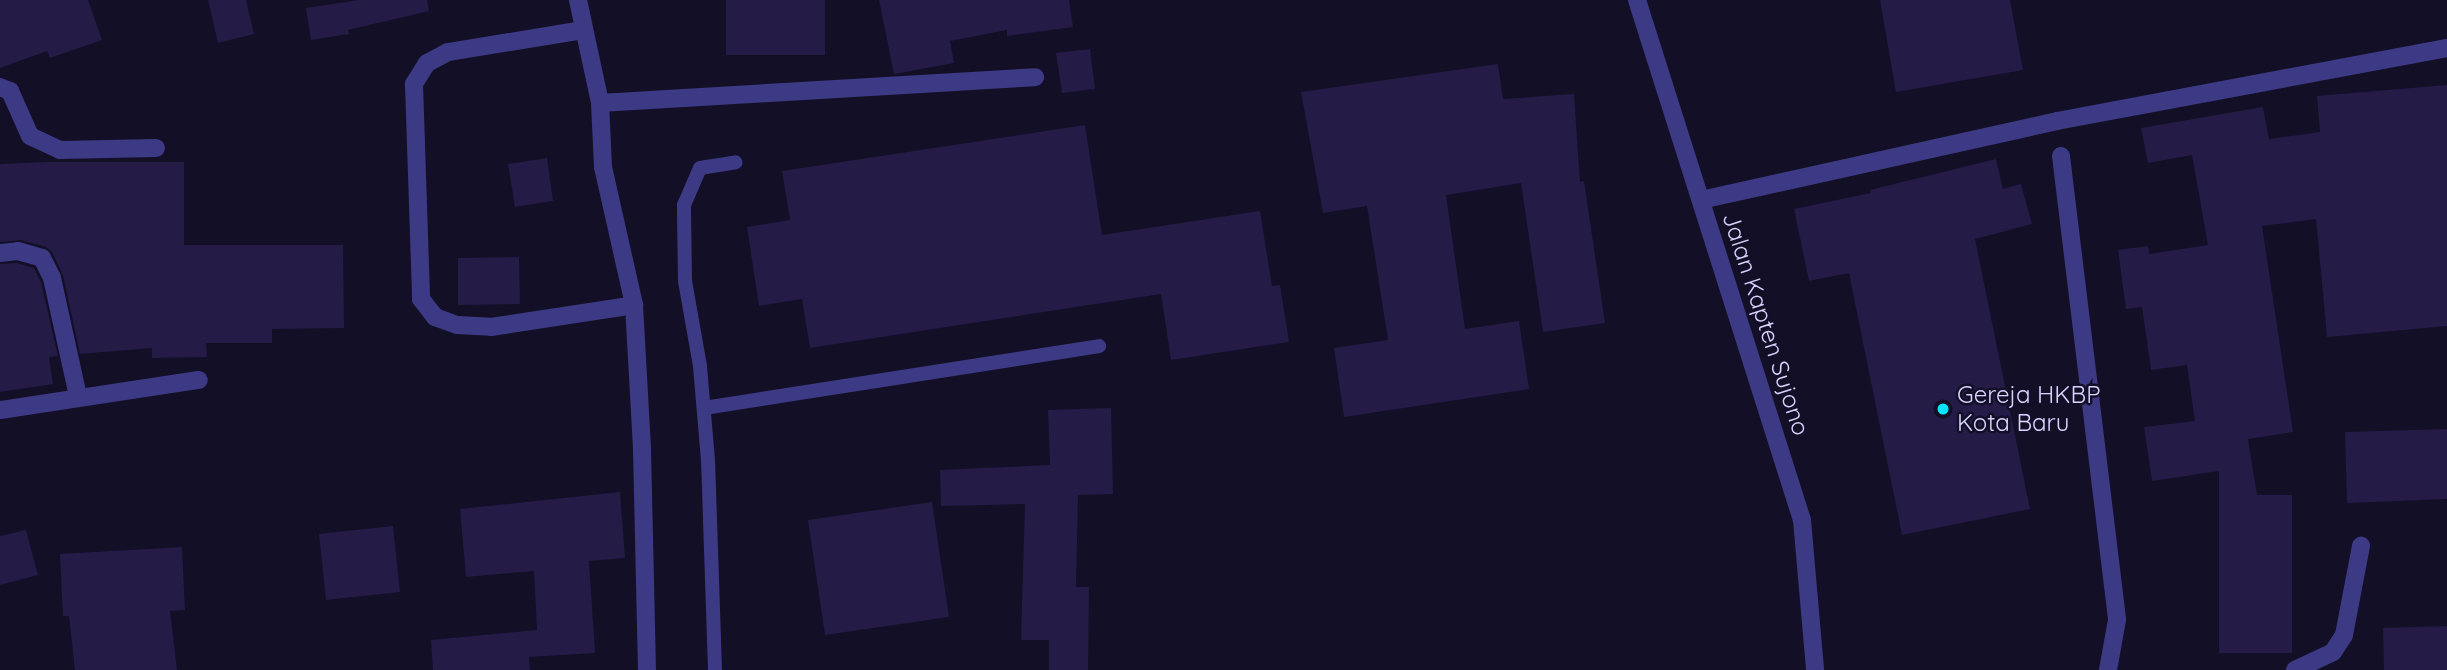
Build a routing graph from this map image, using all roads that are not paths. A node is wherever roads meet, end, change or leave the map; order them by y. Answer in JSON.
{"nodes":[{"id":1,"x":578,"y":0,"type":"edge"},
{"id":2,"x":1637,"y":0,"type":"edge"},
{"id":3,"x":583,"y":30,"type":"junction"},
{"id":4,"x":2447,"y":48,"type":"edge"},
{"id":5,"x":1034,"y":77,"type":"dead end"},
{"id":6,"x":0,"y":87,"type":"edge"},
{"id":7,"x":600,"y":103,"type":"junction"},
{"id":8,"x":156,"y":148,"type":"dead end"},
{"id":9,"x":2061,"y":156,"type":"dead end"},
{"id":10,"x":736,"y":162,"type":"dead end"},
{"id":11,"x":1700,"y":200,"type":"junction"},
{"id":12,"x":0,"y":253,"type":"edge"},
{"id":13,"x":634,"y":305,"type":"junction"},
{"id":14,"x":1099,"y":346,"type":"dead end"},
{"id":15,"x":199,"y":380,"type":"dead end"},
{"id":16,"x":78,"y":396,"type":"junction"},
{"id":17,"x":704,"y":408,"type":"junction"},
{"id":18,"x":0,"y":410,"type":"edge"},
{"id":19,"x":2361,"y":546,"type":"dead end"},
{"id":20,"x":647,"y":670,"type":"edge"},
{"id":21,"x":715,"y":670,"type":"edge"},
{"id":22,"x":1815,"y":670,"type":"edge"},
{"id":23,"x":2108,"y":670,"type":"edge"},
{"id":24,"x":2295,"y":670,"type":"edge"}],
"edges":[{"from":1,"to":3,"type":"street"},
{"from":2,"to":11,"type":"street","name":"Jalan Kapten Sujono"},
{"from":3,"to":7,"type":"street"},
{"from":3,"to":13,"type":"street"},
{"from":4,"to":11,"type":"street"},
{"from":5,"to":7,"type":"street"},
{"from":6,"to":8,"type":"street"},
{"from":7,"to":13,"type":"street"},
{"from":9,"to":23,"type":"street"},
{"from":10,"to":17,"type":"lane"},
{"from":11,"to":22,"type":"street","name":"Jalan Kapten Sujono"},
{"from":12,"to":16,"type":"street"},
{"from":13,"to":20,"type":"street"},
{"from":14,"to":17,"type":"lane"},
{"from":15,"to":16,"type":"street"},
{"from":16,"to":18,"type":"street"},
{"from":17,"to":21,"type":"lane"},
{"from":19,"to":24,"type":"street"}]}
